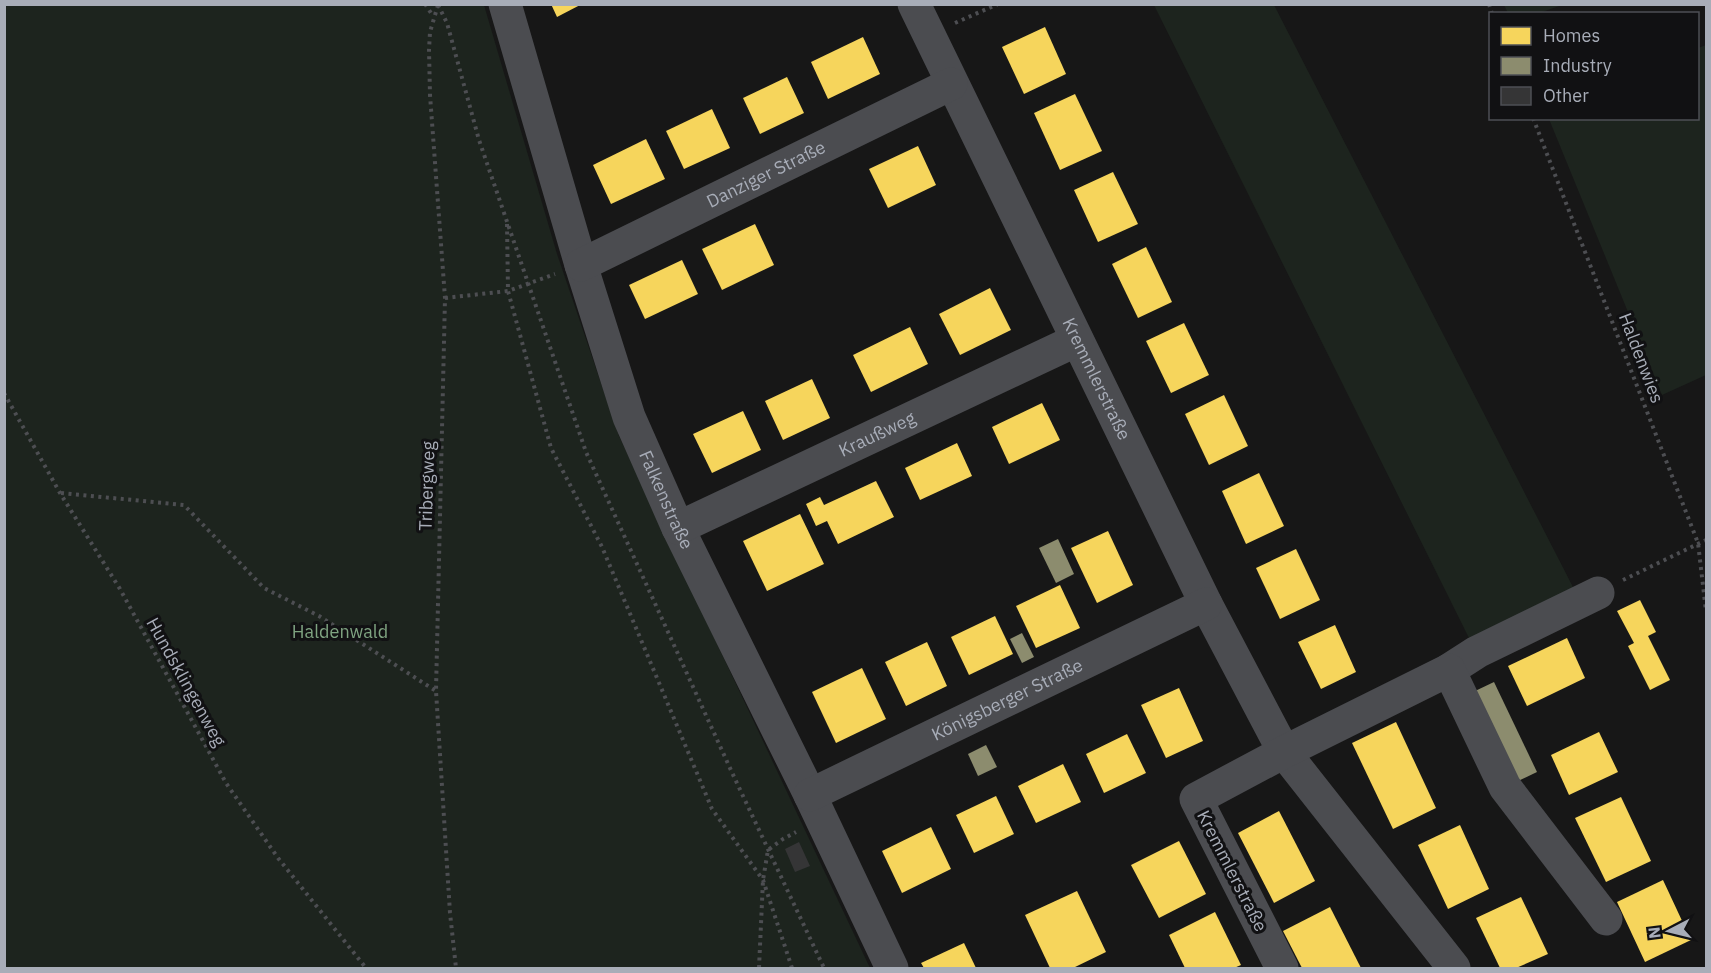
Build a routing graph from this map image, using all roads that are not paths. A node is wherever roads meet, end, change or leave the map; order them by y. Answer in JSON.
{"nodes":[{"id":1,"x":505,"y":4,"type":"edge"},
{"id":2,"x":914,"y":4,"type":"edge"},
{"id":3,"x":951,"y":84,"type":"junction"},
{"id":4,"x":581,"y":265,"type":"junction"},
{"id":5,"x":1077,"y":340,"type":"junction"},
{"id":6,"x":678,"y":528,"type":"junction"},
{"id":7,"x":1598,"y":593,"type":"road end"},
{"id":8,"x":1206,"y":604,"type":"junction"},
{"id":9,"x":1449,"y":670,"type":"junction"},
{"id":10,"x":1284,"y":752,"type":"junction"},
{"id":11,"x":810,"y":795,"type":"junction"},
{"id":12,"x":1606,"y":919,"type":"dead end"},
{"id":13,"x":892,"y":969,"type":"edge"},
{"id":14,"x":1282,"y":969,"type":"edge"},
{"id":15,"x":1454,"y":969,"type":"edge"}],
"edges":[{"from":1,"to":4,"type":"street","name":"Falkenstraße"},
{"from":2,"to":3,"type":"street","name":"Kremmlerstraße"},
{"from":3,"to":4,"type":"street","name":"Danziger Straße"},
{"from":3,"to":5,"type":"street","name":"Kremmlerstraße"},
{"from":4,"to":6,"type":"street","name":"Falkenstraße"},
{"from":5,"to":6,"type":"street","name":"Kraußweg"},
{"from":5,"to":8,"type":"street","name":"Kremmlerstraße"},
{"from":6,"to":11,"type":"street","name":"Falkenstraße"},
{"from":7,"to":9,"type":"street"},
{"from":8,"to":10,"type":"street","name":"Kremmlerstraße"},
{"from":8,"to":11,"type":"street","name":"Königsberger Straße"},
{"from":9,"to":10,"type":"street"},
{"from":9,"to":12,"type":"street"},
{"from":10,"to":14,"type":"street","name":"Kremmlerstraße"},
{"from":10,"to":15,"type":"street","name":"Kremmlerstraße"},
{"from":11,"to":13,"type":"street","name":"Falkenstraße"}]}
